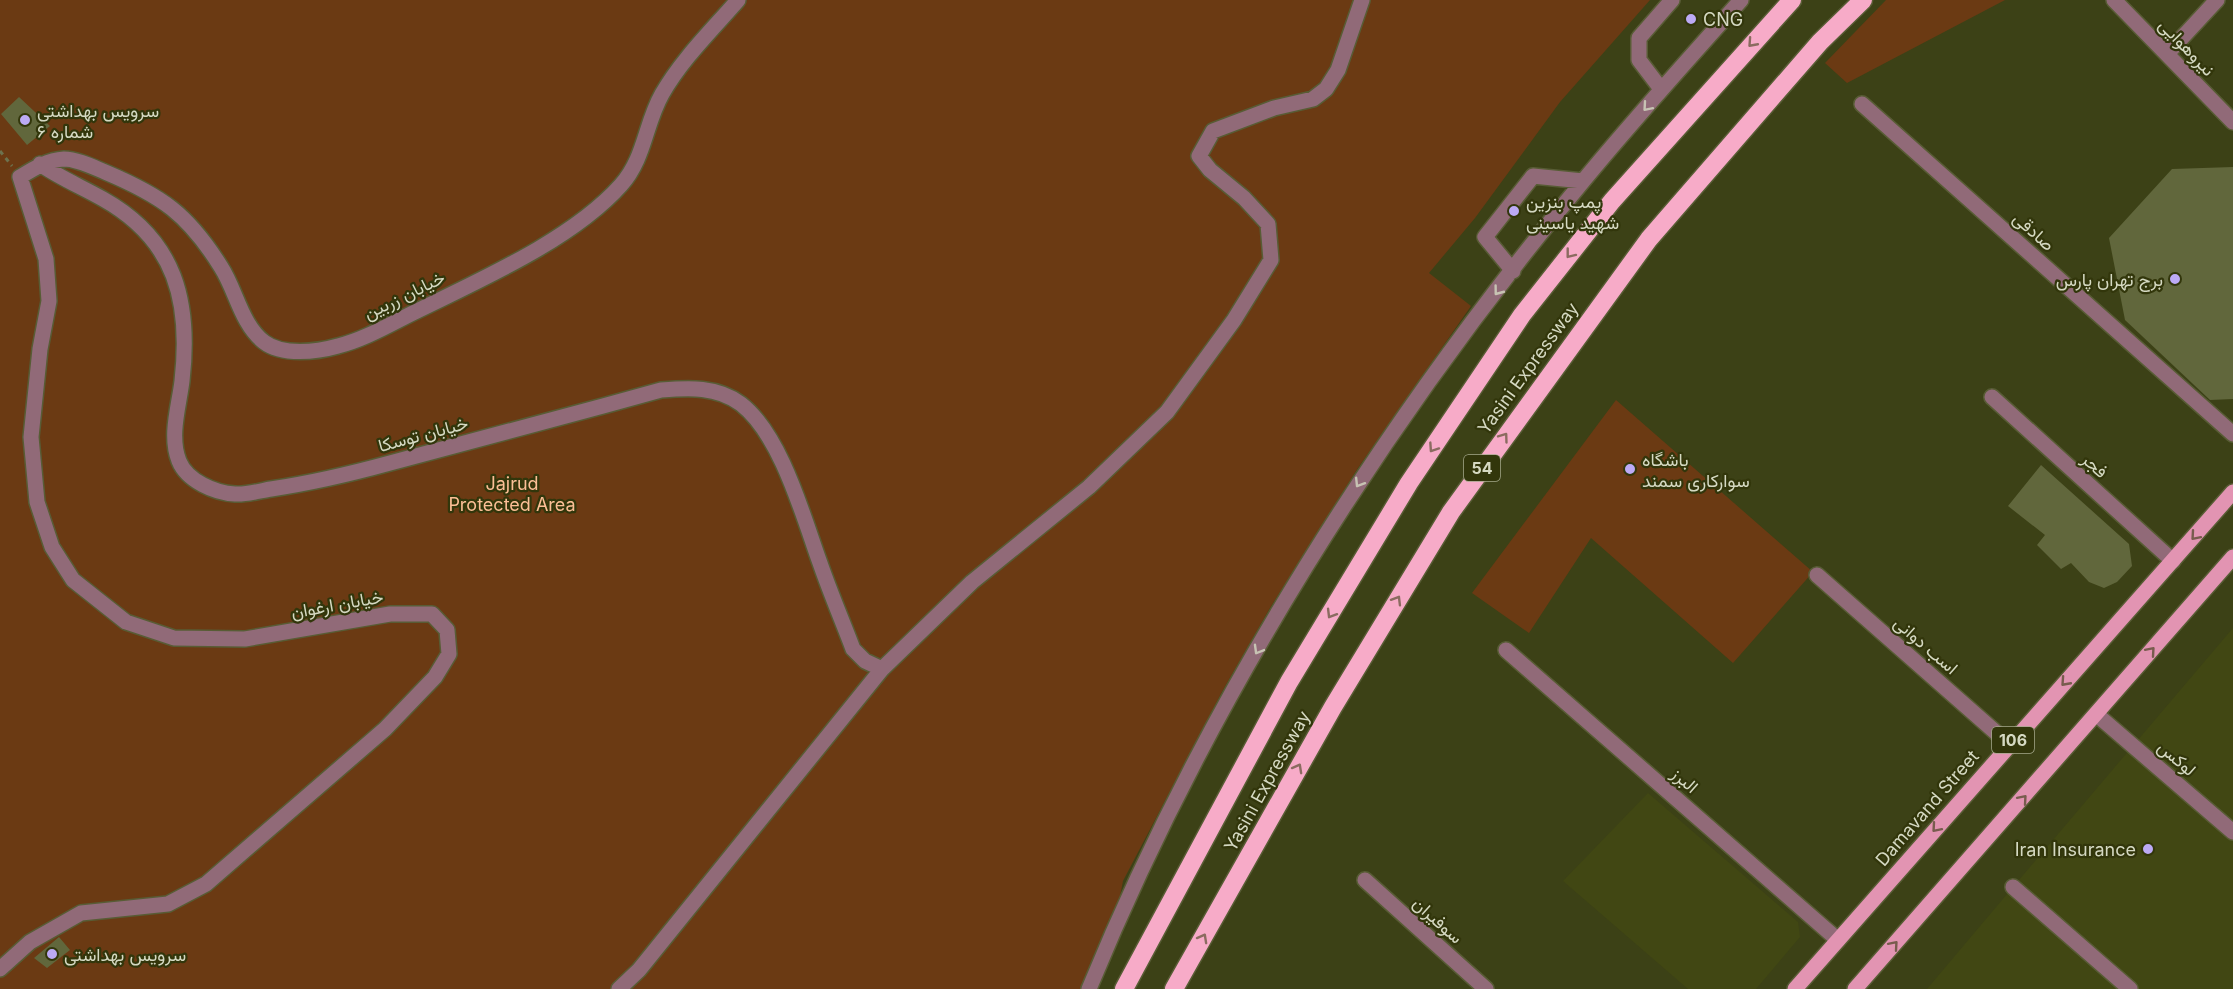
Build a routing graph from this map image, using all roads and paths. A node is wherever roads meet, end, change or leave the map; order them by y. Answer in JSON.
{"nodes":[{"id":1,"x":738,"y":0,"type":"edge"},
{"id":2,"x":1362,"y":0,"type":"edge"},
{"id":3,"x":1672,"y":0,"type":"edge"},
{"id":4,"x":1741,"y":0,"type":"edge"},
{"id":5,"x":1792,"y":0,"type":"edge"},
{"id":6,"x":1863,"y":0,"type":"edge"},
{"id":7,"x":2114,"y":0,"type":"edge"},
{"id":8,"x":2217,"y":0,"type":"edge"},
{"id":9,"x":2167,"y":54,"type":"junction"},
{"id":10,"x":1661,"y":89,"type":"junction"},
{"id":11,"x":1862,"y":104,"type":"dead end"},
{"id":12,"x":2233,"y":122,"type":"edge"},
{"id":13,"x":40,"y":164,"type":"junction"},
{"id":14,"x":1582,"y":181,"type":"junction"},
{"id":15,"x":1513,"y":271,"type":"junction"},
{"id":16,"x":1992,"y":398,"type":"dead end"},
{"id":17,"x":2233,"y":434,"type":"edge"},
{"id":18,"x":2233,"y":492,"type":"edge"},
{"id":19,"x":2233,"y":557,"type":"edge"},
{"id":20,"x":2173,"y":561,"type":"junction"},
{"id":21,"x":1817,"y":575,"type":"dead end"},
{"id":22,"x":1506,"y":650,"type":"dead end"},
{"id":23,"x":882,"y":669,"type":"junction"},
{"id":24,"x":2096,"y":714,"type":"junction"},
{"id":25,"x":2009,"y":744,"type":"junction"},
{"id":26,"x":2233,"y":832,"type":"edge"},
{"id":27,"x":1365,"y":880,"type":"dead end"},
{"id":28,"x":2013,"y":887,"type":"dead end"},
{"id":29,"x":1838,"y":940,"type":"junction"},
{"id":30,"x":0,"y":969,"type":"edge"},
{"id":31,"x":619,"y":989,"type":"edge"},
{"id":32,"x":1089,"y":989,"type":"edge"},
{"id":33,"x":1124,"y":989,"type":"edge"},
{"id":34,"x":1174,"y":989,"type":"edge"},
{"id":35,"x":1486,"y":989,"type":"edge"},
{"id":36,"x":1795,"y":989,"type":"edge"},
{"id":37,"x":1855,"y":989,"type":"edge"},
{"id":38,"x":2130,"y":989,"type":"edge"}],
"edges":[{"from":1,"to":13,"type":"street","name":"خیابان زربین"},
{"from":2,"to":23,"type":"street"},
{"from":3,"to":10,"type":"street"},
{"from":4,"to":10,"type":"street"},
{"from":5,"to":33,"type":"highway","name":"Yasini Expressway","one_way":true},
{"from":34,"to":6,"type":"highway","name":"Yasini Expressway","number":"54","one_way":true},
{"from":7,"to":9,"type":"street","name":"نیروهوایی"},
{"from":8,"to":9,"type":"street"},
{"from":9,"to":12,"type":"street","name":"نیروهوایی"},
{"from":10,"to":14,"type":"street","one_way":true},
{"from":11,"to":17,"type":"street","name":"صادقی"},
{"from":13,"to":23,"type":"street","name":"خیابان توسکا"},
{"from":13,"to":30,"type":"street","name":"خیابان ارغوان"},
{"from":14,"to":15,"type":"street"},
{"from":14,"to":15,"type":"street"},
{"from":15,"to":32,"type":"street","one_way":true},
{"from":16,"to":20,"type":"street","name":"فجر"},
{"from":18,"to":20,"type":"main road","name":"Damavand Street","number":"106","one_way":true},
{"from":24,"to":19,"type":"main road","number":"106","one_way":true},
{"from":20,"to":25,"type":"main road","name":"Damavand Street","number":"106","one_way":true},
{"from":21,"to":25,"type":"street","name":"اسب دوانی"},
{"from":22,"to":29,"type":"street","name":"البرز"},
{"from":23,"to":31,"type":"street"},
{"from":24,"to":26,"type":"street","name":"لوکس"},
{"from":37,"to":24,"type":"main road","number":"106","one_way":true},
{"from":25,"to":29,"type":"main road","name":"Damavand Street","number":"106","one_way":true},
{"from":27,"to":35,"type":"street","name":"سوفیران"},
{"from":28,"to":38,"type":"street"},
{"from":29,"to":36,"type":"main road","name":"Damavand Street","number":"106"}]}
